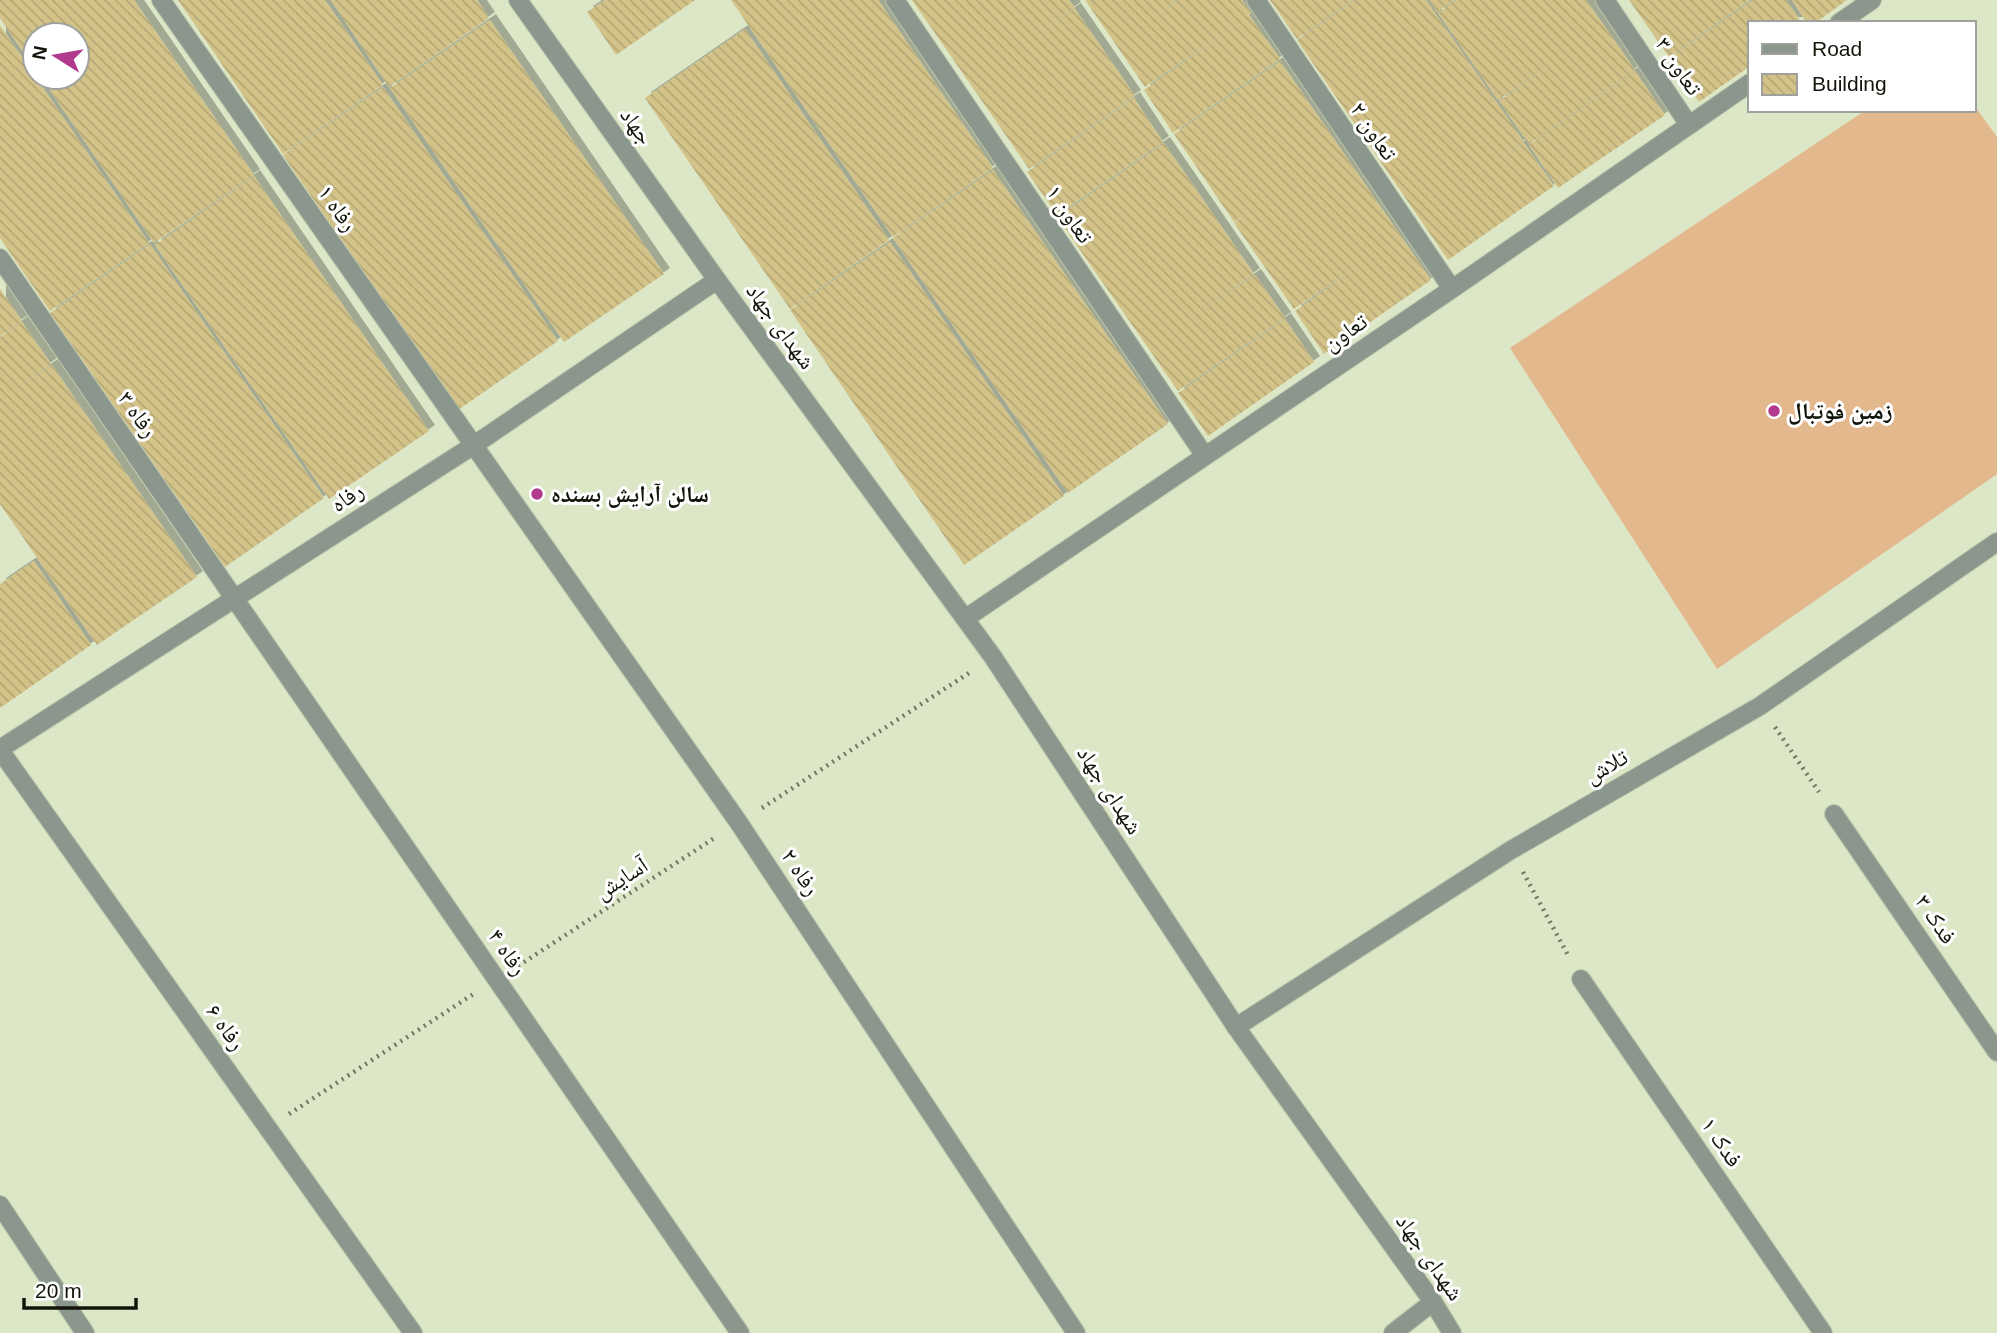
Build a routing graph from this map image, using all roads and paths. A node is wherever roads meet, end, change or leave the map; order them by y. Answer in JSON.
{"nodes":[{"id":1,"x":161,"y":0,"type":"edge"},
{"id":2,"x":518,"y":0,"type":"edge"},
{"id":3,"x":895,"y":0,"type":"edge"},
{"id":4,"x":1255,"y":0,"type":"edge"},
{"id":5,"x":1605,"y":0,"type":"edge"},
{"id":6,"x":1872,"y":0,"type":"edge"},
{"id":7,"x":1842,"y":21,"type":"edge"},
{"id":8,"x":1748,"y":84,"type":"edge"},
{"id":9,"x":1689,"y":125,"type":"junction"},
{"id":10,"x":0,"y":258,"type":"edge"},
{"id":11,"x":717,"y":280,"type":"junction"},
{"id":12,"x":1452,"y":289,"type":"junction"},
{"id":13,"x":474,"y":445,"type":"junction"},
{"id":14,"x":1205,"y":456,"type":"junction"},
{"id":15,"x":1997,"y":542,"type":"edge"},
{"id":16,"x":235,"y":598,"type":"junction"},
{"id":17,"x":966,"y":618,"type":"junction"},
{"id":18,"x":993,"y":657,"type":"junction"},
{"id":19,"x":1760,"y":706,"type":"junction"},
{"id":20,"x":0,"y":750,"type":"edge"},
{"id":21,"x":1834,"y":814,"type":"joint"},
{"id":22,"x":739,"y":823,"type":"junction"},
{"id":23,"x":1511,"y":850,"type":"junction"},
{"id":24,"x":497,"y":979,"type":"junction"},
{"id":25,"x":1581,"y":979,"type":"joint"},
{"id":26,"x":1236,"y":1027,"type":"junction"},
{"id":27,"x":1997,"y":1052,"type":"edge"},
{"id":28,"x":268,"y":1128,"type":"junction"},
{"id":29,"x":0,"y":1205,"type":"edge"},
{"id":30,"x":1433,"y":1302,"type":"junction"},
{"id":31,"x":85,"y":1333,"type":"edge"},
{"id":32,"x":413,"y":1333,"type":"edge"},
{"id":33,"x":740,"y":1333,"type":"edge"},
{"id":34,"x":1076,"y":1333,"type":"edge"},
{"id":35,"x":1393,"y":1333,"type":"edge"},
{"id":36,"x":1452,"y":1333,"type":"edge"},
{"id":37,"x":1823,"y":1333,"type":"edge"}],
"edges":[{"from":1,"to":13,"type":"street","name":"رفاه ۱"},
{"from":2,"to":11,"type":"street","name":"جهاد"},
{"from":3,"to":14,"type":"street","name":"تعاون ۱"},
{"from":4,"to":12,"type":"street","name":"تعاون ۲"},
{"from":5,"to":9,"type":"street","name":"تعاون ۳"},
{"from":6,"to":7,"type":"street"},
{"from":8,"to":9,"type":"street","name":"تعاون"},
{"from":9,"to":12,"type":"street","name":"تعاون"},
{"from":10,"to":16,"type":"street","name":"رفاه ۳"},
{"from":11,"to":13,"type":"street","name":"رفاه"},
{"from":11,"to":17,"type":"street","name":"شهدای جهاد"},
{"from":12,"to":14,"type":"street","name":"تعاون"},
{"from":13,"to":16,"type":"street","name":"رفاه"},
{"from":13,"to":22,"type":"street","name":"رفاه ۲"},
{"from":14,"to":17,"type":"street","name":"تعاون"},
{"from":15,"to":19,"type":"street","name":"تلاش"},
{"from":16,"to":20,"type":"street","name":"رفاه"},
{"from":16,"to":24,"type":"street","name":"رفاه ۴"},
{"from":17,"to":18,"type":"street","name":"شهدای جهاد"},
{"from":18,"to":22,"type":"path","name":"آسایش"},
{"from":18,"to":26,"type":"street","name":"شهدای جهاد"},
{"from":19,"to":21,"type":"path"},
{"from":19,"to":23,"type":"street","name":"تلاش"},
{"from":20,"to":28,"type":"street","name":"رفاه ۶"},
{"from":21,"to":27,"type":"street","name":"فدک ۳"},
{"from":22,"to":24,"type":"path","name":"آسایش"},
{"from":22,"to":34,"type":"street","name":"رفاه ۲"},
{"from":23,"to":25,"type":"path"},
{"from":23,"to":26,"type":"street","name":"تلاش"},
{"from":24,"to":28,"type":"path","name":"آسایش"},
{"from":24,"to":33,"type":"street","name":"رفاه ۴"},
{"from":25,"to":37,"type":"street","name":"فدک ۱"},
{"from":26,"to":30,"type":"street","name":"شهدای جهاد"},
{"from":28,"to":32,"type":"street","name":"رفاه ۶"},
{"from":29,"to":31,"type":"street"},
{"from":30,"to":35,"type":"street"},
{"from":30,"to":36,"type":"street","name":"شهدای جهاد"}]}
